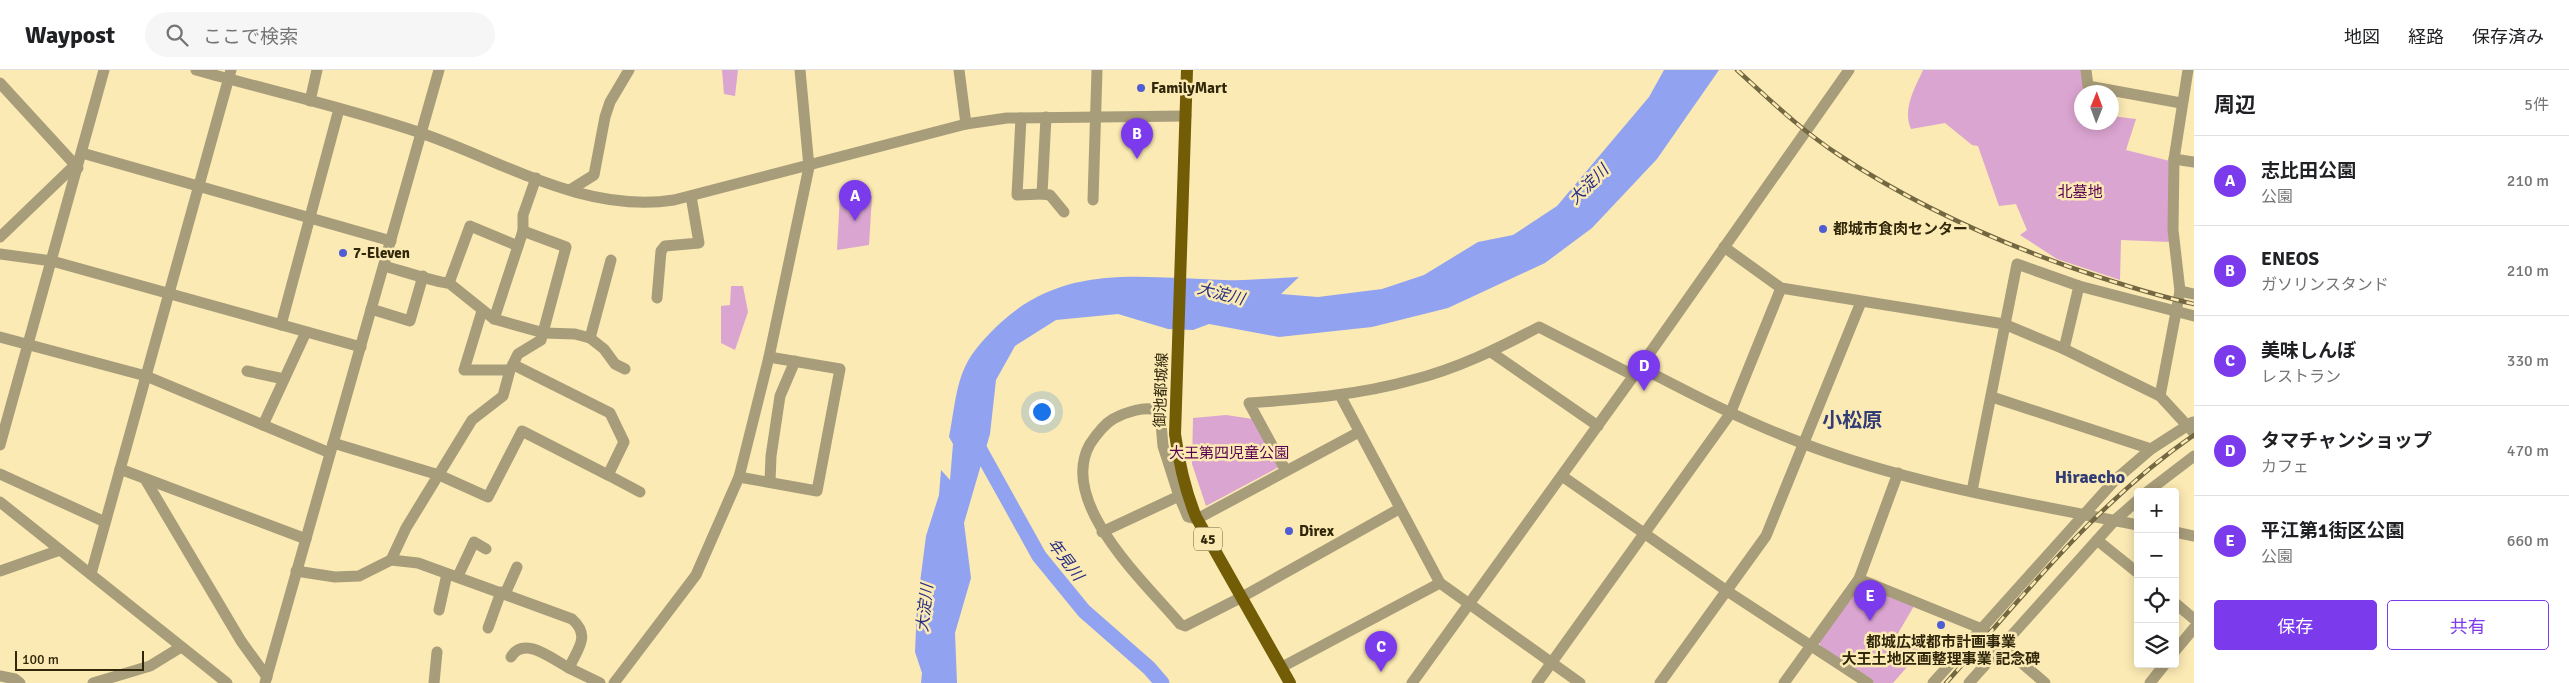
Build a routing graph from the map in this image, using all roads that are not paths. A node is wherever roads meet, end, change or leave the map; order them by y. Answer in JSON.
{"nodes":[{"id":1,"x":104,"y":70,"type":"edge"},
{"id":2,"x":196,"y":70,"type":"edge"},
{"id":3,"x":318,"y":70,"type":"edge"},
{"id":4,"x":439,"y":70,"type":"edge"},
{"id":5,"x":629,"y":70,"type":"edge"},
{"id":6,"x":800,"y":70,"type":"edge"},
{"id":7,"x":959,"y":70,"type":"edge"},
{"id":8,"x":1097,"y":70,"type":"edge"},
{"id":9,"x":1188,"y":70,"type":"edge"},
{"id":10,"x":1849,"y":70,"type":"edge"},
{"id":11,"x":2086,"y":70,"type":"edge"},
{"id":12,"x":2188,"y":70,"type":"edge"},
{"id":13,"x":229,"y":75,"type":"edge"},
{"id":14,"x":0,"y":83,"type":"edge"},
{"id":15,"x":310,"y":101,"type":"junction"},
{"id":16,"x":2181,"y":103,"type":"junction"},
{"id":17,"x":340,"y":109,"type":"junction"},
{"id":18,"x":1186,"y":116,"type":"junction"},
{"id":19,"x":1046,"y":117,"type":"junction"},
{"id":20,"x":1021,"y":118,"type":"junction"},
{"id":21,"x":1096,"y":118,"type":"junction"},
{"id":22,"x":966,"y":124,"type":"junction"},
{"id":23,"x":421,"y":133,"type":"junction"},
{"id":24,"x":82,"y":153,"type":"junction"},
{"id":25,"x":2174,"y":159,"type":"junction"},
{"id":26,"x":2194,"y":162,"type":"edge"},
{"id":27,"x":76,"y":166,"type":"junction"},
{"id":28,"x":809,"y":167,"type":"junction"},
{"id":29,"x":536,"y":178,"type":"junction"},
{"id":30,"x":199,"y":185,"type":"junction"},
{"id":31,"x":570,"y":190,"type":"junction"},
{"id":32,"x":1042,"y":194,"type":"junction"},
{"id":33,"x":691,"y":196,"type":"junction"},
{"id":34,"x":1093,"y":200,"type":"dead end"},
{"id":35,"x":1064,"y":212,"type":"dead end"},
{"id":36,"x":310,"y":217,"type":"junction"},
{"id":37,"x":523,"y":231,"type":"junction"},
{"id":38,"x":0,"y":237,"type":"edge"},
{"id":39,"x":391,"y":241,"type":"junction"},
{"id":40,"x":518,"y":246,"type":"junction"},
{"id":41,"x":1724,"y":247,"type":"junction"},
{"id":42,"x":0,"y":254,"type":"edge"},
{"id":43,"x":52,"y":260,"type":"junction"},
{"id":44,"x":611,"y":260,"type":"dead end"},
{"id":45,"x":384,"y":266,"type":"junction"},
{"id":46,"x":423,"y":276,"type":"junction"},
{"id":47,"x":449,"y":283,"type":"junction"},
{"id":48,"x":2079,"y":286,"type":"junction"},
{"id":49,"x":1781,"y":288,"type":"junction"},
{"id":50,"x":2180,"y":291,"type":"junction"},
{"id":51,"x":169,"y":294,"type":"junction"},
{"id":52,"x":2194,"y":294,"type":"edge"},
{"id":53,"x":657,"y":298,"type":"dead end"},
{"id":54,"x":1861,"y":302,"type":"junction"},
{"id":55,"x":372,"y":310,"type":"junction"},
{"id":56,"x":482,"y":311,"type":"junction"},
{"id":57,"x":2177,"y":313,"type":"junction"},
{"id":58,"x":2194,"y":316,"type":"edge"},
{"id":59,"x":494,"y":319,"type":"junction"},
{"id":60,"x":2004,"y":324,"type":"junction"},
{"id":61,"x":281,"y":325,"type":"junction"},
{"id":62,"x":306,"y":332,"type":"junction"},
{"id":63,"x":544,"y":333,"type":"junction"},
{"id":64,"x":0,"y":337,"type":"edge"},
{"id":65,"x":590,"y":338,"type":"junction"},
{"id":66,"x":29,"y":344,"type":"junction"},
{"id":67,"x":361,"y":347,"type":"junction"},
{"id":68,"x":2064,"y":349,"type":"junction"},
{"id":69,"x":1491,"y":352,"type":"junction"},
{"id":70,"x":769,"y":357,"type":"junction"},
{"id":71,"x":794,"y":361,"type":"junction"},
{"id":72,"x":512,"y":367,"type":"junction"},
{"id":73,"x":1640,"y":367,"type":"junction"},
{"id":74,"x":625,"y":369,"type":"dead end"},
{"id":75,"x":246,"y":371,"type":"dead end"},
{"id":76,"x":146,"y":376,"type":"junction"},
{"id":77,"x":284,"y":379,"type":"junction"},
{"id":78,"x":1340,"y":395,"type":"junction"},
{"id":79,"x":2160,"y":396,"type":"junction"},
{"id":80,"x":1992,"y":397,"type":"junction"},
{"id":81,"x":1730,"y":414,"type":"junction"},
{"id":82,"x":263,"y":424,"type":"junction"},
{"id":83,"x":1598,"y":426,"type":"junction"},
{"id":84,"x":2192,"y":426,"type":"edge"},
{"id":85,"x":1359,"y":432,"type":"junction"},
{"id":86,"x":1803,"y":444,"type":"junction"},
{"id":87,"x":0,"y":445,"type":"edge"},
{"id":88,"x":332,"y":448,"type":"junction"},
{"id":89,"x":2151,"y":449,"type":"junction"},
{"id":90,"x":2194,"y":456,"type":"edge"},
{"id":91,"x":120,"y":469,"type":"junction"},
{"id":92,"x":1286,"y":471,"type":"junction"},
{"id":93,"x":0,"y":474,"type":"edge"},
{"id":94,"x":1898,"y":474,"type":"junction"},
{"id":95,"x":439,"y":475,"type":"junction"},
{"id":96,"x":608,"y":475,"type":"junction"},
{"id":97,"x":1562,"y":476,"type":"junction"},
{"id":98,"x":739,"y":477,"type":"junction"},
{"id":99,"x":145,"y":479,"type":"junction"},
{"id":100,"x":770,"y":482,"type":"junction"},
{"id":101,"x":2154,"y":488,"type":"edge"},
{"id":102,"x":1972,"y":491,"type":"junction"},
{"id":103,"x":640,"y":492,"type":"dead end"},
{"id":104,"x":1179,"y":496,"type":"junction"},
{"id":105,"x":0,"y":502,"type":"edge"},
{"id":106,"x":2134,"y":504,"type":"edge"},
{"id":107,"x":1399,"y":508,"type":"junction"},
{"id":108,"x":2084,"y":514,"type":"junction"},
{"id":109,"x":1197,"y":519,"type":"junction"},
{"id":110,"x":2115,"y":520,"type":"junction"},
{"id":111,"x":105,"y":522,"type":"junction"},
{"id":112,"x":2134,"y":524,"type":"edge"},
{"id":113,"x":1102,"y":532,"type":"junction"},
{"id":114,"x":1646,"y":533,"type":"junction"},
{"id":115,"x":2179,"y":533,"type":"edge"},
{"id":116,"x":2194,"y":536,"type":"edge"},
{"id":117,"x":306,"y":539,"type":"junction"},
{"id":118,"x":2097,"y":540,"type":"junction"},
{"id":119,"x":486,"y":549,"type":"dead end"},
{"id":120,"x":60,"y":550,"type":"junction"},
{"id":121,"x":391,"y":560,"type":"junction"},
{"id":122,"x":517,"y":567,"type":"dead end"},
{"id":123,"x":2134,"y":570,"type":"edge"},
{"id":124,"x":0,"y":571,"type":"edge"},
{"id":125,"x":296,"y":572,"type":"junction"},
{"id":126,"x":91,"y":574,"type":"junction"},
{"id":127,"x":452,"y":575,"type":"junction"},
{"id":128,"x":1859,"y":578,"type":"junction"},
{"id":129,"x":1440,"y":583,"type":"junction"},
{"id":130,"x":1727,"y":591,"type":"junction"},
{"id":131,"x":503,"y":593,"type":"junction"},
{"id":132,"x":1242,"y":597,"type":"junction"},
{"id":133,"x":1469,"y":604,"type":"junction"},
{"id":134,"x":2179,"y":606,"type":"edge"},
{"id":135,"x":439,"y":610,"type":"dead end"},
{"id":136,"x":2194,"y":618,"type":"edge"},
{"id":137,"x":488,"y":628,"type":"dead end"},
{"id":138,"x":2194,"y":628,"type":"edge"},
{"id":139,"x":1982,"y":629,"type":"junction"},
{"id":140,"x":1812,"y":644,"type":"junction"},
{"id":141,"x":2002,"y":646,"type":"junction"},
{"id":142,"x":181,"y":647,"type":"junction"},
{"id":143,"x":2179,"y":647,"type":"edge"},
{"id":144,"x":437,"y":652,"type":"dead end"},
{"id":145,"x":511,"y":656,"type":"dead end"},
{"id":146,"x":1552,"y":662,"type":"junction"},
{"id":147,"x":1282,"y":667,"type":"junction"},
{"id":148,"x":569,"y":668,"type":"junction"},
{"id":149,"x":2162,"y":668,"type":"edge"},
{"id":150,"x":0,"y":676,"type":"edge"},
{"id":151,"x":266,"y":680,"type":"edge"},
{"id":152,"x":20,"y":683,"type":"edge"},
{"id":153,"x":93,"y":683,"type":"edge"},
{"id":154,"x":227,"y":683,"type":"edge"},
{"id":155,"x":434,"y":683,"type":"edge"},
{"id":156,"x":600,"y":683,"type":"edge"},
{"id":157,"x":614,"y":683,"type":"edge"},
{"id":158,"x":1290,"y":683,"type":"edge"},
{"id":159,"x":1412,"y":683,"type":"edge"},
{"id":160,"x":1537,"y":683,"type":"edge"},
{"id":161,"x":1580,"y":683,"type":"edge"},
{"id":162,"x":1660,"y":683,"type":"edge"},
{"id":163,"x":1784,"y":683,"type":"edge"},
{"id":164,"x":1868,"y":683,"type":"edge"},
{"id":165,"x":1933,"y":683,"type":"edge"},
{"id":166,"x":1969,"y":683,"type":"edge"},
{"id":167,"x":2045,"y":683,"type":"edge"},
{"id":168,"x":2150,"y":683,"type":"edge"}],
"edges":[{"from":1,"to":24,"type":"street"},
{"from":2,"to":13,"type":"street"},
{"from":3,"to":15,"type":"street"},
{"from":4,"to":23,"type":"street"},
{"from":5,"to":31,"type":"street"},
{"from":6,"to":28,"type":"street"},
{"from":7,"to":22,"type":"street"},
{"from":8,"to":21,"type":"street"},
{"from":9,"to":18,"type":"main road","name":"御池都城線","number":"45"},
{"from":10,"to":41,"type":"street"},
{"from":11,"to":16,"type":"street"},
{"from":12,"to":16,"type":"street"},
{"from":13,"to":15,"type":"street"},
{"from":13,"to":30,"type":"street"},
{"from":14,"to":27,"type":"street"},
{"from":15,"to":17,"type":"street"},
{"from":16,"to":25,"type":"street"},
{"from":17,"to":23,"type":"street"},
{"from":17,"to":36,"type":"street"},
{"from":18,"to":21,"type":"street"},
{"from":18,"to":109,"type":"main road","name":"御池都城線","number":"45"},
{"from":19,"to":20,"type":"street"},
{"from":19,"to":21,"type":"street"},
{"from":19,"to":32,"type":"street"},
{"from":20,"to":22,"type":"street"},
{"from":20,"to":32,"type":"street"},
{"from":21,"to":34,"type":"street"},
{"from":22,"to":28,"type":"street"},
{"from":23,"to":29,"type":"street"},
{"from":23,"to":39,"type":"street"},
{"from":24,"to":27,"type":"street"},
{"from":24,"to":30,"type":"street"},
{"from":25,"to":26,"type":"street"},
{"from":25,"to":50,"type":"street"},
{"from":27,"to":38,"type":"street"},
{"from":27,"to":43,"type":"street"},
{"from":28,"to":33,"type":"street"},
{"from":28,"to":70,"type":"street"},
{"from":29,"to":31,"type":"street"},
{"from":29,"to":37,"type":"street"},
{"from":30,"to":36,"type":"street"},
{"from":30,"to":51,"type":"street"},
{"from":31,"to":33,"type":"street"},
{"from":32,"to":35,"type":"street"},
{"from":33,"to":53,"type":"street"},
{"from":36,"to":39,"type":"street"},
{"from":36,"to":61,"type":"street"},
{"from":37,"to":40,"type":"street"},
{"from":37,"to":63,"type":"street"},
{"from":39,"to":45,"type":"street"},
{"from":40,"to":47,"type":"street"},
{"from":40,"to":59,"type":"street"},
{"from":41,"to":49,"type":"street"},
{"from":41,"to":73,"type":"street"},
{"from":42,"to":43,"type":"street"},
{"from":43,"to":51,"type":"street"},
{"from":43,"to":66,"type":"street"},
{"from":44,"to":65,"type":"street"},
{"from":45,"to":46,"type":"street"},
{"from":45,"to":55,"type":"street"},
{"from":46,"to":47,"type":"street"},
{"from":46,"to":55,"type":"street"},
{"from":47,"to":56,"type":"street"},
{"from":48,"to":57,"type":"street"},
{"from":48,"to":60,"type":"street"},
{"from":48,"to":68,"type":"street"},
{"from":49,"to":54,"type":"street"},
{"from":49,"to":81,"type":"street"},
{"from":50,"to":52,"type":"street"},
{"from":50,"to":57,"type":"street"},
{"from":51,"to":61,"type":"street"},
{"from":51,"to":76,"type":"street"},
{"from":54,"to":60,"type":"street"},
{"from":54,"to":86,"type":"street"},
{"from":55,"to":67,"type":"street"},
{"from":56,"to":59,"type":"street"},
{"from":56,"to":72,"type":"street"},
{"from":57,"to":58,"type":"street"},
{"from":57,"to":79,"type":"street"},
{"from":59,"to":63,"type":"street"},
{"from":60,"to":68,"type":"street"},
{"from":60,"to":80,"type":"street"},
{"from":61,"to":62,"type":"street"},
{"from":62,"to":67,"type":"street"},
{"from":62,"to":77,"type":"street"},
{"from":63,"to":65,"type":"street"},
{"from":63,"to":72,"type":"street"},
{"from":64,"to":66,"type":"street"},
{"from":65,"to":74,"type":"street"},
{"from":66,"to":76,"type":"street"},
{"from":66,"to":87,"type":"street"},
{"from":67,"to":88,"type":"street"},
{"from":68,"to":79,"type":"street"},
{"from":69,"to":73,"type":"street"},
{"from":69,"to":78,"type":"street"},
{"from":69,"to":83,"type":"street"},
{"from":70,"to":71,"type":"street"},
{"from":70,"to":98,"type":"street"},
{"from":71,"to":100,"type":"street"},
{"from":71,"to":100,"type":"street"},
{"from":72,"to":95,"type":"street"},
{"from":72,"to":96,"type":"street"},
{"from":73,"to":81,"type":"street"},
{"from":73,"to":83,"type":"street"},
{"from":75,"to":77,"type":"street"},
{"from":76,"to":82,"type":"street"},
{"from":76,"to":91,"type":"street"},
{"from":77,"to":82,"type":"street"},
{"from":78,"to":85,"type":"street"},
{"from":78,"to":92,"type":"street"},
{"from":79,"to":84,"type":"street"},
{"from":80,"to":89,"type":"street"},
{"from":80,"to":102,"type":"street"},
{"from":81,"to":86,"type":"street"},
{"from":81,"to":114,"type":"street"},
{"from":82,"to":88,"type":"street"},
{"from":83,"to":97,"type":"street"},
{"from":84,"to":89,"type":"street"},
{"from":85,"to":92,"type":"street"},
{"from":85,"to":107,"type":"street"},
{"from":86,"to":94,"type":"street"},
{"from":86,"to":130,"type":"street"},
{"from":88,"to":95,"type":"street"},
{"from":88,"to":117,"type":"street"},
{"from":89,"to":108,"type":"street"},
{"from":90,"to":101,"type":"street"},
{"from":91,"to":99,"type":"street"},
{"from":91,"to":111,"type":"street"},
{"from":92,"to":109,"type":"street"},
{"from":93,"to":111,"type":"street"},
{"from":94,"to":102,"type":"street"},
{"from":94,"to":128,"type":"street"},
{"from":95,"to":96,"type":"street"},
{"from":95,"to":121,"type":"street"},
{"from":96,"to":103,"type":"street"},
{"from":97,"to":114,"type":"street"},
{"from":97,"to":133,"type":"street"},
{"from":98,"to":100,"type":"street"},
{"from":98,"to":157,"type":"street"},
{"from":99,"to":117,"type":"street"},
{"from":99,"to":151,"type":"street"},
{"from":102,"to":108,"type":"street"},
{"from":104,"to":109,"type":"street"},
{"from":104,"to":113,"type":"street"},
{"from":104,"to":113,"type":"street"},
{"from":105,"to":120,"type":"street"},
{"from":106,"to":110,"type":"street"},
{"from":107,"to":129,"type":"street"},
{"from":107,"to":132,"type":"street"},
{"from":108,"to":110,"type":"street"},
{"from":108,"to":139,"type":"street"},
{"from":109,"to":132,"type":"main road","name":"御池都城線","number":"45"},
{"from":110,"to":112,"type":"street"},
{"from":110,"to":118,"type":"street"},
{"from":111,"to":126,"type":"street"},
{"from":113,"to":132,"type":"street"},
{"from":114,"to":130,"type":"street"},
{"from":114,"to":146,"type":"street"},
{"from":115,"to":116,"type":"street"},
{"from":117,"to":125,"type":"street"},
{"from":118,"to":123,"type":"street"},
{"from":118,"to":141,"type":"street"},
{"from":119,"to":127,"type":"street"},
{"from":120,"to":124,"type":"street"},
{"from":120,"to":126,"type":"street"},
{"from":121,"to":125,"type":"street"},
{"from":121,"to":127,"type":"street"},
{"from":122,"to":131,"type":"street"},
{"from":125,"to":151,"type":"street"},
{"from":126,"to":142,"type":"street"},
{"from":127,"to":131,"type":"street"},
{"from":127,"to":135,"type":"street"},
{"from":128,"to":139,"type":"street"},
{"from":128,"to":140,"type":"street"},
{"from":129,"to":133,"type":"street"},
{"from":129,"to":147,"type":"street"},
{"from":130,"to":140,"type":"street"},
{"from":130,"to":162,"type":"street"},
{"from":131,"to":137,"type":"street"},
{"from":131,"to":148,"type":"street"},
{"from":132,"to":147,"type":"main road","name":"御池都城線","number":"45"},
{"from":133,"to":146,"type":"street"},
{"from":133,"to":159,"type":"street"},
{"from":134,"to":136,"type":"street"},
{"from":138,"to":143,"type":"street"},
{"from":139,"to":141,"type":"street"},
{"from":139,"to":165,"type":"street"},
{"from":140,"to":163,"type":"street"},
{"from":140,"to":164,"type":"street"},
{"from":141,"to":166,"type":"street"},
{"from":141,"to":167,"type":"street"},
{"from":142,"to":153,"type":"street"},
{"from":142,"to":154,"type":"street"},
{"from":144,"to":155,"type":"street"},
{"from":145,"to":148,"type":"street"},
{"from":146,"to":160,"type":"street"},
{"from":146,"to":161,"type":"street"},
{"from":147,"to":158,"type":"main road","name":"御池都城線","number":"45"},
{"from":148,"to":156,"type":"street"},
{"from":149,"to":168,"type":"street"},
{"from":150,"to":152,"type":"street"}]}
